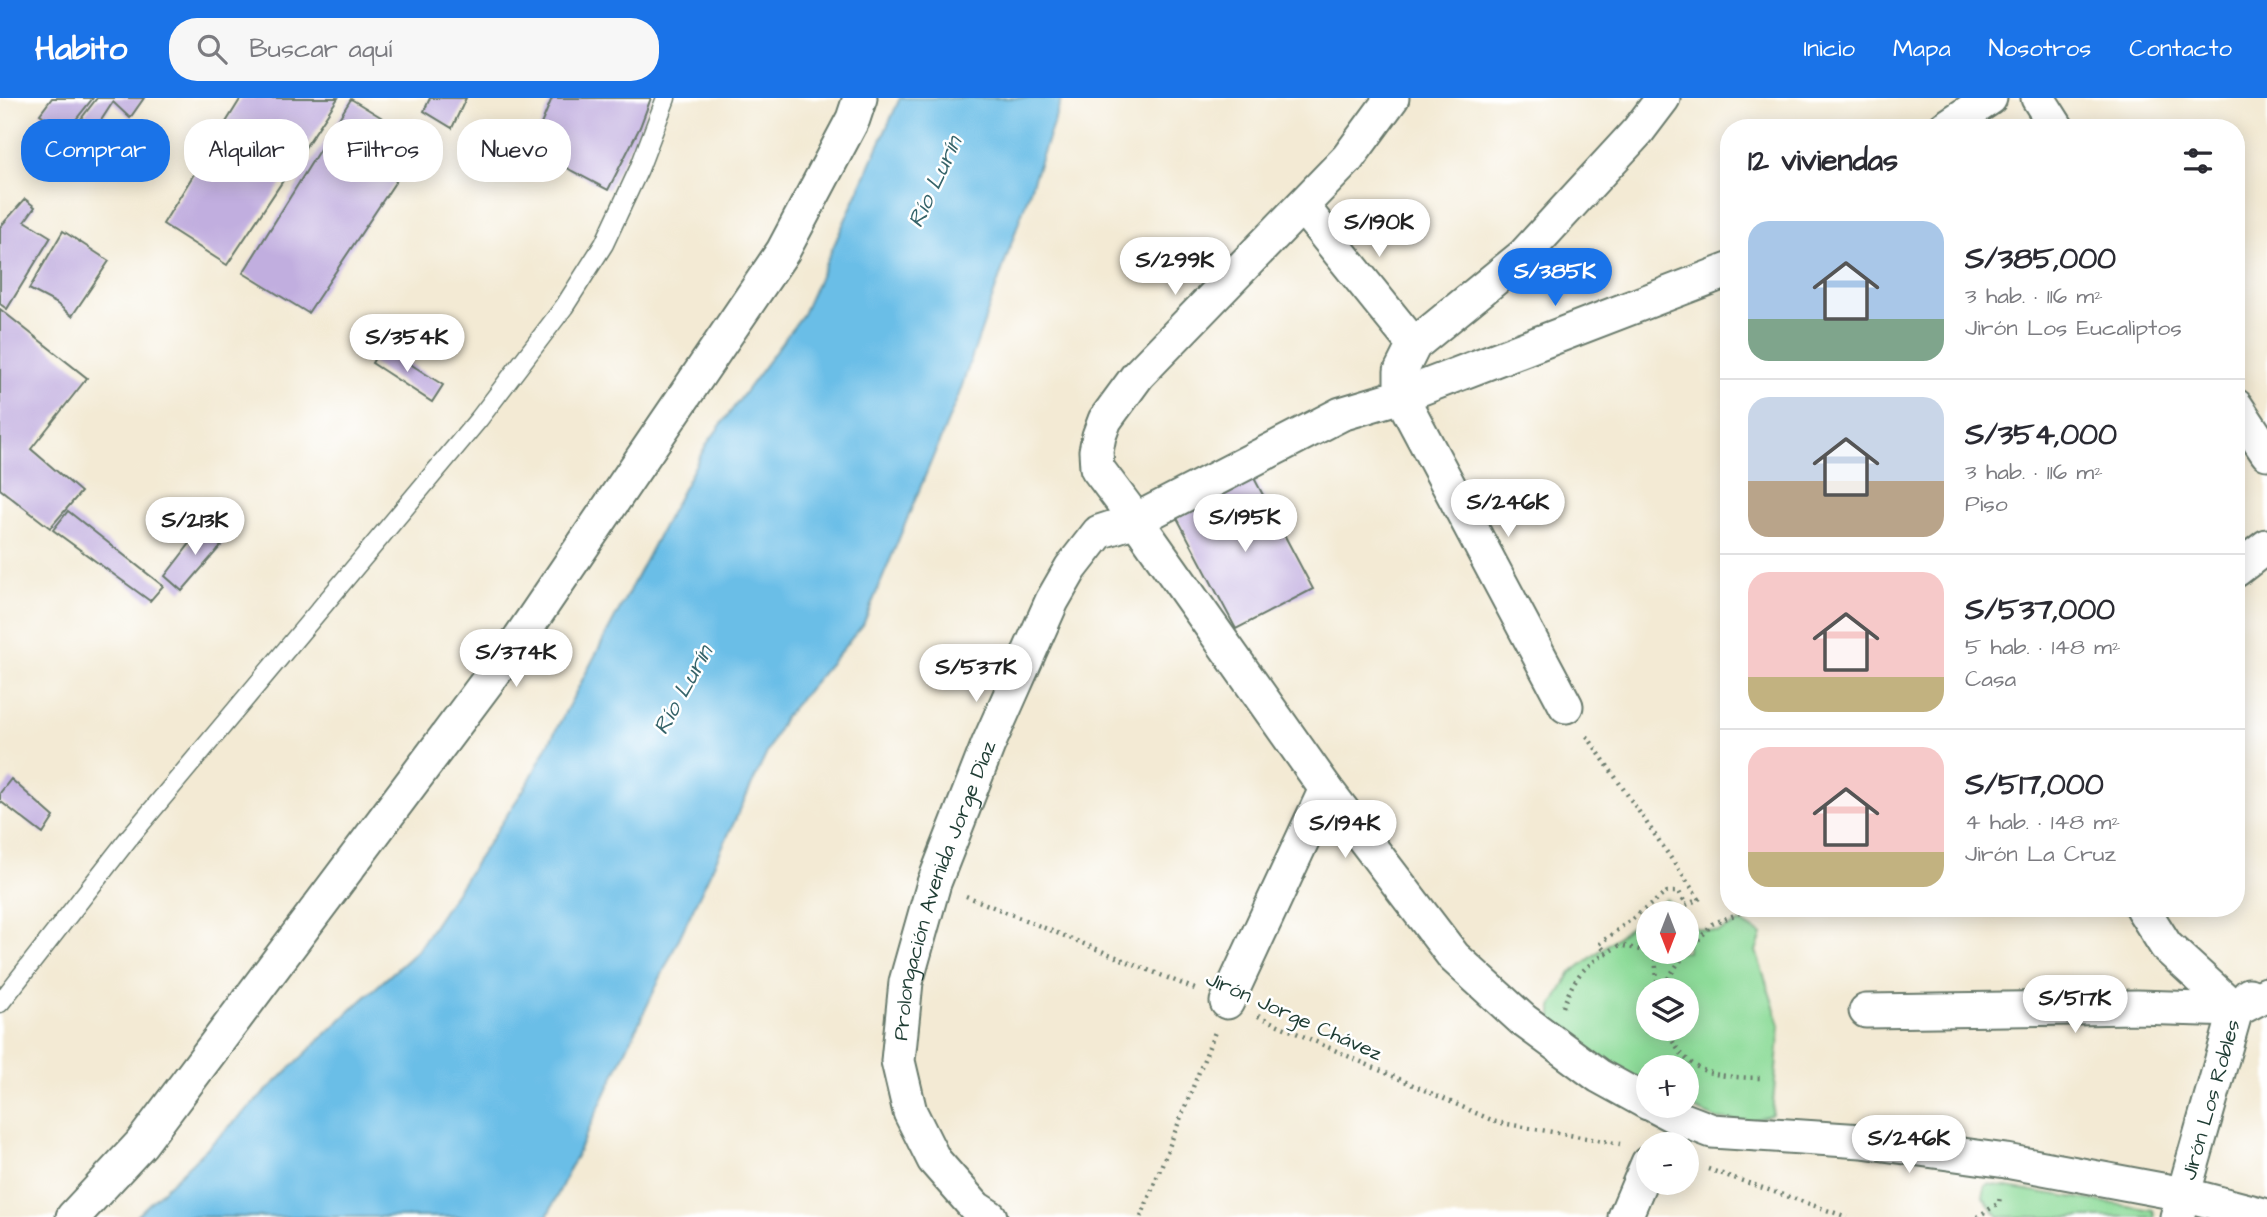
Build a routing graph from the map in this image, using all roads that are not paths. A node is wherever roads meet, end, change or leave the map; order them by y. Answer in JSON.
{"nodes":[{"id":1,"x":667,"y":98,"type":"edge"},
{"id":2,"x":860,"y":98,"type":"edge"},
{"id":3,"x":1392,"y":98,"type":"edge"},
{"id":4,"x":1663,"y":98,"type":"edge"},
{"id":5,"x":1990,"y":98,"type":"edge"},
{"id":6,"x":2038,"y":98,"type":"edge"},
{"id":7,"x":1958,"y":119,"type":"edge"},
{"id":8,"x":2051,"y":119,"type":"edge"},
{"id":9,"x":1301,"y":206,"type":"junction"},
{"id":10,"x":1720,"y":273,"type":"edge"},
{"id":11,"x":1414,"y":345,"type":"junction"},
{"id":12,"x":1401,"y":396,"type":"junction"},
{"id":13,"x":2245,"y":420,"type":"edge"},
{"id":14,"x":2267,"y":453,"type":"edge"},
{"id":15,"x":1136,"y":520,"type":"junction"},
{"id":16,"x":2267,"y":546,"type":"edge"},
{"id":17,"x":2245,"y":563,"type":"edge"},
{"id":18,"x":1566,"y":706,"type":"road end"},
{"id":19,"x":1326,"y":789,"type":"junction"},
{"id":20,"x":2148,"y":917,"type":"edge"},
{"id":21,"x":2267,"y":973,"type":"edge"},
{"id":22,"x":2267,"y":994,"type":"edge"},
{"id":23,"x":1227,"y":1002,"type":"road end"},
{"id":24,"x":0,"y":1003,"type":"edge"},
{"id":25,"x":2236,"y":1010,"type":"junction"},
{"id":26,"x":1866,"y":1011,"type":"dead end"},
{"id":27,"x":1636,"y":1096,"type":"edge"},
{"id":28,"x":1679,"y":1118,"type":"edge"},
{"id":29,"x":1636,"y":1154,"type":"edge"},
{"id":30,"x":2180,"y":1206,"type":"edge"},
{"id":31,"x":2234,"y":1212,"type":"edge"},
{"id":32,"x":983,"y":1213,"type":"edge"},
{"id":33,"x":2267,"y":1216,"type":"edge"},
{"id":34,"x":73,"y":1217,"type":"edge"},
{"id":35,"x":1625,"y":1217,"type":"edge"}],
"edges":[{"from":1,"to":24,"type":"lane"},
{"from":2,"to":34,"type":"street"},
{"from":3,"to":9,"type":"street"},
{"from":4,"to":11,"type":"street"},
{"from":5,"to":7,"type":"street"},
{"from":6,"to":8,"type":"street"},
{"from":9,"to":11,"type":"street"},
{"from":9,"to":15,"type":"street"},
{"from":10,"to":12,"type":"street","name":"Prolongación Avenida Jorge Diaz"},
{"from":11,"to":12,"type":"street"},
{"from":12,"to":15,"type":"street","name":"Prolongación Avenida Jorge Diaz"},
{"from":12,"to":18,"type":"street"},
{"from":13,"to":14,"type":"street"},
{"from":15,"to":19,"type":"street"},
{"from":15,"to":32,"type":"street","name":"Prolongación Avenida Jorge Diaz"},
{"from":16,"to":17,"type":"street"},
{"from":19,"to":23,"type":"street"},
{"from":19,"to":27,"type":"street"},
{"from":20,"to":25,"type":"street"},
{"from":21,"to":25,"type":"street","name":"Jirón Los Robles"},
{"from":22,"to":25,"type":"street"},
{"from":25,"to":26,"type":"street"},
{"from":25,"to":30,"type":"street","name":"Jirón Los Robles"},
{"from":28,"to":30,"type":"street"},
{"from":29,"to":35,"type":"street"},
{"from":30,"to":31,"type":"street"},
{"from":31,"to":33,"type":"street"}]}
